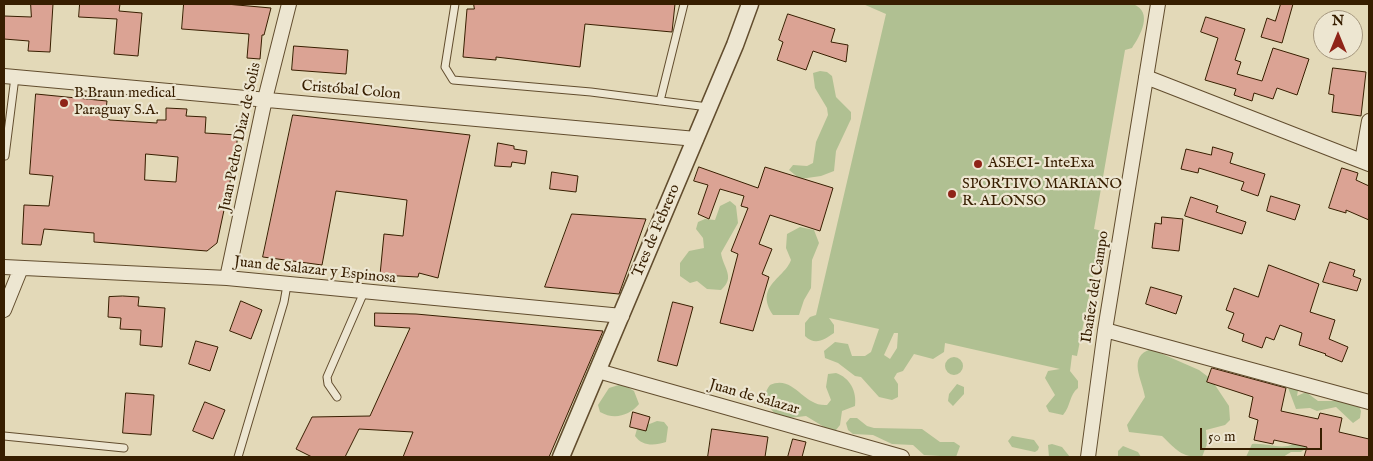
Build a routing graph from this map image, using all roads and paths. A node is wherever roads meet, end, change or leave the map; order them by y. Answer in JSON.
{"nodes":[{"id":1,"x":289,"y":4,"type":"edge"},
{"id":2,"x":455,"y":4,"type":"edge"},
{"id":3,"x":684,"y":4,"type":"edge"},
{"id":4,"x":750,"y":4,"type":"edge"},
{"id":5,"x":1158,"y":4,"type":"edge"},
{"id":6,"x":9,"y":77,"type":"edge"},
{"id":7,"x":1146,"y":77,"type":"junction"},
{"id":8,"x":265,"y":99,"type":"junction"},
{"id":9,"x":660,"y":101,"type":"junction"},
{"id":10,"x":709,"y":108,"type":"junction"},
{"id":11,"x":1369,"y":121,"type":"edge"},
{"id":12,"x":696,"y":139,"type":"junction"},
{"id":13,"x":5,"y":156,"type":"dead end"},
{"id":14,"x":1366,"y":162,"type":"edge"},
{"id":15,"x":4,"y":267,"type":"edge"},
{"id":16,"x":20,"y":268,"type":"junction"},
{"id":17,"x":227,"y":278,"type":"junction"},
{"id":18,"x":287,"y":285,"type":"junction"},
{"id":19,"x":364,"y":292,"type":"junction"},
{"id":20,"x":4,"y":310,"type":"edge"},
{"id":21,"x":622,"y":316,"type":"junction"},
{"id":22,"x":1105,"y":330,"type":"junction"},
{"id":23,"x":598,"y":371,"type":"junction"},
{"id":24,"x":337,"y":397,"type":"dead end"},
{"id":25,"x":1369,"y":402,"type":"edge"},
{"id":26,"x":4,"y":436,"type":"edge"},
{"id":27,"x":124,"y":448,"type":"dead end"},
{"id":28,"x":238,"y":457,"type":"edge"},
{"id":29,"x":561,"y":457,"type":"edge"},
{"id":30,"x":902,"y":457,"type":"edge"},
{"id":31,"x":1088,"y":457,"type":"edge"}],
"edges":[{"from":1,"to":8,"type":"street","name":"Juan Pedro Diaz de Solis"},
{"from":2,"to":9,"type":"lane"},
{"from":3,"to":9,"type":"lane"},
{"from":4,"to":10,"type":"street","name":"Tres de Febrero"},
{"from":5,"to":7,"type":"street","name":"Ibañez del Campo"},
{"from":6,"to":8,"type":"street","name":"Cristóbal Colon"},
{"from":6,"to":13,"type":"lane"},
{"from":7,"to":14,"type":"street"},
{"from":7,"to":22,"type":"street","name":"Ibañez del Campo"},
{"from":8,"to":12,"type":"street","name":"Cristóbal Colon"},
{"from":8,"to":17,"type":"street","name":"Juan Pedro Diaz de Solis"},
{"from":9,"to":10,"type":"lane"},
{"from":10,"to":12,"type":"street","name":"Tres de Febrero"},
{"from":11,"to":14,"type":"street"},
{"from":12,"to":21,"type":"street","name":"Tres de Febrero"},
{"from":15,"to":16,"type":"street","name":"Juan de Salazar y Espinosa"},
{"from":16,"to":17,"type":"street","name":"Juan de Salazar y Espinosa"},
{"from":16,"to":20,"type":"street"},
{"from":17,"to":18,"type":"street","name":"Juan de Salazar y Espinosa"},
{"from":18,"to":19,"type":"street","name":"Juan de Salazar y Espinosa"},
{"from":18,"to":28,"type":"lane"},
{"from":19,"to":21,"type":"street","name":"Juan de Salazar y Espinosa"},
{"from":19,"to":24,"type":"lane"},
{"from":21,"to":23,"type":"street","name":"Tres de Febrero"},
{"from":22,"to":25,"type":"street"},
{"from":22,"to":31,"type":"street","name":"Ibañez del Campo"},
{"from":23,"to":29,"type":"street","name":"Tres de Febrero"},
{"from":23,"to":30,"type":"street","name":"Juan de Salazar"},
{"from":26,"to":27,"type":"lane"}]}
